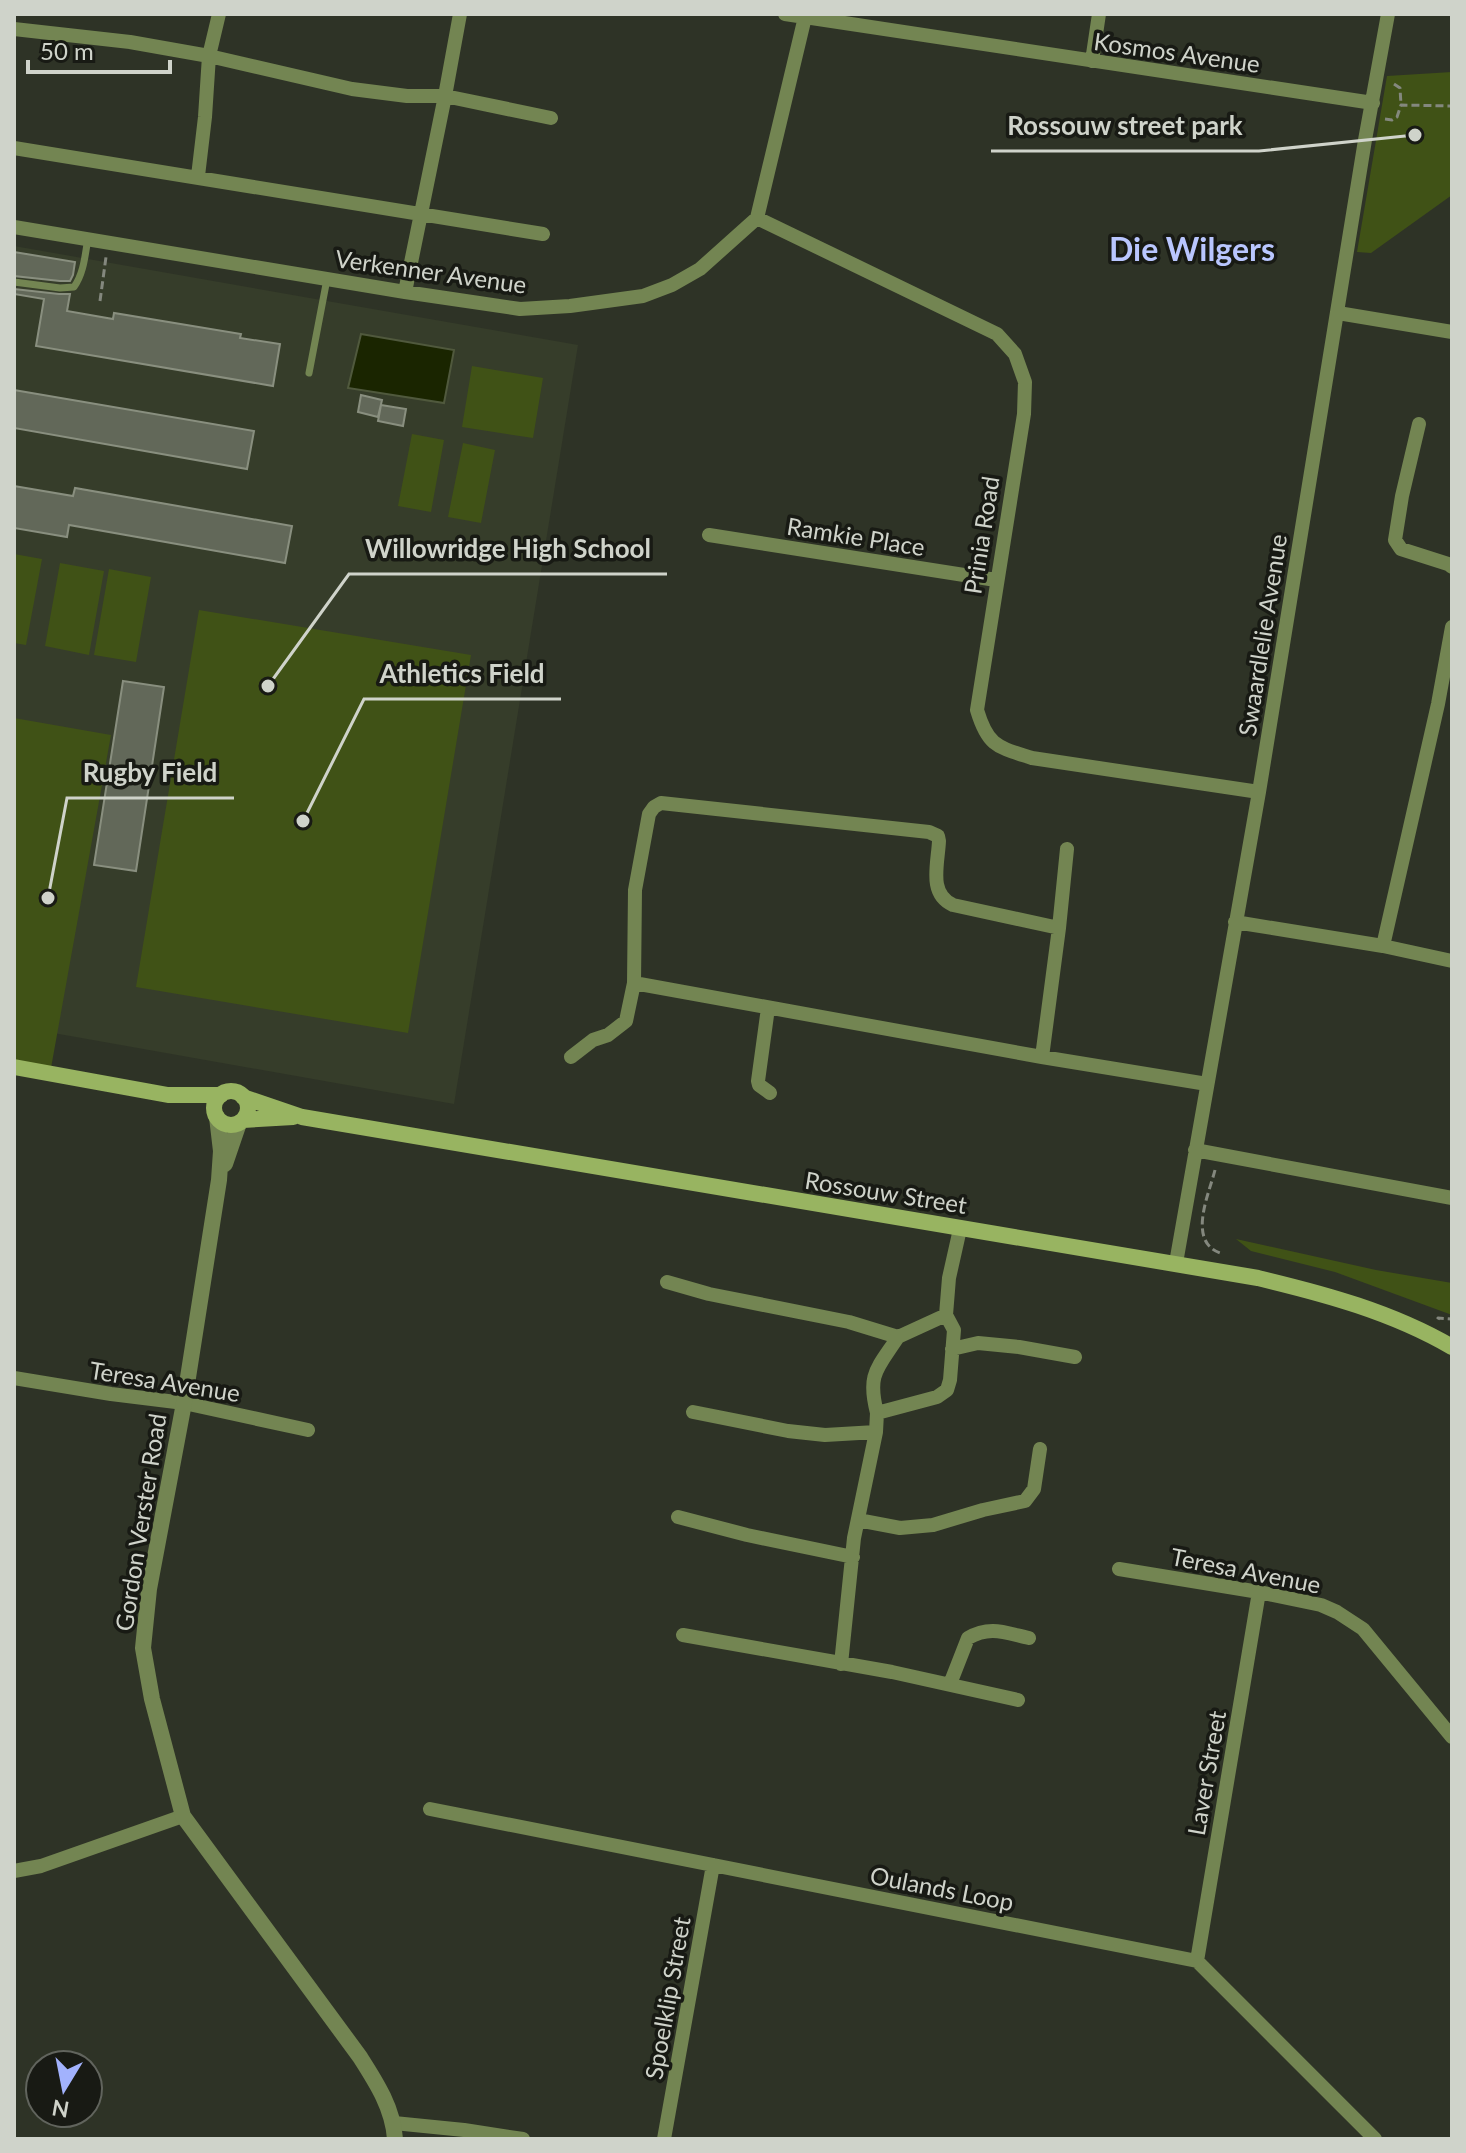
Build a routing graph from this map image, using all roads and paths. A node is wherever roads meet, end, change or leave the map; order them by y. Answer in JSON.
{"nodes":[{"id":1,"x":219,"y":14,"type":"edge"},
{"id":2,"x":460,"y":14,"type":"edge"},
{"id":3,"x":785,"y":14,"type":"edge"},
{"id":4,"x":1099,"y":14,"type":"edge"},
{"id":5,"x":1388,"y":14,"type":"edge"},
{"id":6,"x":805,"y":17,"type":"junction"},
{"id":7,"x":14,"y":29,"type":"edge"},
{"id":8,"x":209,"y":56,"type":"junction"},
{"id":9,"x":1092,"y":61,"type":"junction"},
{"id":10,"x":1377,"y":81,"type":"junction"},
{"id":11,"x":445,"y":96,"type":"junction"},
{"id":12,"x":1401,"y":105,"type":"junction"},
{"id":13,"x":1452,"y":106,"type":"edge"},
{"id":14,"x":1372,"y":110,"type":"junction"},
{"id":15,"x":551,"y":118,"type":"dead end"},
{"id":16,"x":14,"y":148,"type":"edge"},
{"id":17,"x":198,"y":176,"type":"junction"},
{"id":18,"x":421,"y":215,"type":"junction"},
{"id":19,"x":757,"y":218,"type":"junction"},
{"id":20,"x":14,"y":227,"type":"edge"},
{"id":21,"x":543,"y":234,"type":"dead end"},
{"id":22,"x":88,"y":238,"type":"junction"},
{"id":23,"x":108,"y":250,"type":"dead end"},
{"id":24,"x":327,"y":279,"type":"junction"},
{"id":25,"x":14,"y":282,"type":"edge"},
{"id":26,"x":405,"y":292,"type":"junction"},
{"id":27,"x":100,"y":301,"type":"dead end"},
{"id":28,"x":1338,"y":313,"type":"junction"},
{"id":29,"x":1452,"y":332,"type":"edge"},
{"id":30,"x":309,"y":373,"type":"dead end"},
{"id":31,"x":1419,"y":424,"type":"dead end"},
{"id":32,"x":709,"y":535,"type":"dead end"},
{"id":33,"x":1452,"y":567,"type":"edge"},
{"id":34,"x":996,"y":580,"type":"junction"},
{"id":35,"x":1452,"y":627,"type":"edge"},
{"id":36,"x":1259,"y":792,"type":"junction"},
{"id":37,"x":1067,"y":849,"type":"dead end"},
{"id":38,"x":1235,"y":922,"type":"junction"},
{"id":39,"x":1059,"y":928,"type":"junction"},
{"id":40,"x":1383,"y":946,"type":"junction"},
{"id":41,"x":1452,"y":961,"type":"edge"},
{"id":42,"x":634,"y":983,"type":"junction"},
{"id":43,"x":768,"y":1008,"type":"junction"},
{"id":44,"x":571,"y":1057,"type":"dead end"},
{"id":45,"x":1042,"y":1057,"type":"junction"},
{"id":46,"x":14,"y":1067,"type":"edge"},
{"id":47,"x":1207,"y":1084,"type":"junction"},
{"id":48,"x":770,"y":1093,"type":"dead end"},
{"id":49,"x":168,"y":1095,"type":"junction"},
{"id":50,"x":221,"y":1095,"type":"junction"},
{"id":51,"x":243,"y":1097,"type":"junction"},
{"id":52,"x":216,"y":1115,"type":"junction"},
{"id":53,"x":302,"y":1117,"type":"junction"},
{"id":54,"x":241,"y":1121,"type":"junction"},
{"id":55,"x":1195,"y":1150,"type":"junction"},
{"id":56,"x":1220,"y":1154,"type":"junction"},
{"id":57,"x":219,"y":1180,"type":"junction"},
{"id":58,"x":1452,"y":1198,"type":"edge"},
{"id":59,"x":960,"y":1229,"type":"junction"},
{"id":60,"x":1226,"y":1255,"type":"dead end"},
{"id":61,"x":1176,"y":1263,"type":"junction"},
{"id":62,"x":667,"y":1282,"type":"dead end"},
{"id":63,"x":946,"y":1315,"type":"junction"},
{"id":64,"x":1452,"y":1319,"type":"edge"},
{"id":65,"x":1452,"y":1326,"type":"edge"},
{"id":66,"x":898,"y":1337,"type":"junction"},
{"id":67,"x":1452,"y":1347,"type":"edge"},
{"id":68,"x":952,"y":1349,"type":"junction"},
{"id":69,"x":1075,"y":1357,"type":"dead end"},
{"id":70,"x":14,"y":1378,"type":"edge"},
{"id":71,"x":184,"y":1403,"type":"junction"},
{"id":72,"x":693,"y":1412,"type":"dead end"},
{"id":73,"x":877,"y":1413,"type":"junction"},
{"id":74,"x":308,"y":1430,"type":"dead end"},
{"id":75,"x":876,"y":1432,"type":"junction"},
{"id":76,"x":1040,"y":1449,"type":"dead end"},
{"id":77,"x":678,"y":1517,"type":"dead end"},
{"id":78,"x":858,"y":1520,"type":"junction"},
{"id":79,"x":853,"y":1557,"type":"junction"},
{"id":80,"x":1119,"y":1569,"type":"dead end"},
{"id":81,"x":1259,"y":1592,"type":"junction"},
{"id":82,"x":683,"y":1635,"type":"dead end"},
{"id":83,"x":1029,"y":1638,"type":"dead end"},
{"id":84,"x":841,"y":1664,"type":"junction"},
{"id":85,"x":950,"y":1684,"type":"junction"},
{"id":86,"x":1018,"y":1700,"type":"dead end"},
{"id":87,"x":1452,"y":1737,"type":"edge"},
{"id":88,"x":430,"y":1809,"type":"dead end"},
{"id":89,"x":183,"y":1816,"type":"junction"},
{"id":90,"x":713,"y":1865,"type":"junction"},
{"id":91,"x":14,"y":1871,"type":"edge"},
{"id":92,"x":1197,"y":1961,"type":"junction"},
{"id":93,"x":394,"y":2131,"type":"edge"},
{"id":94,"x":523,"y":2139,"type":"edge"},
{"id":95,"x":664,"y":2139,"type":"edge"},
{"id":96,"x":1375,"y":2139,"type":"edge"}],
"edges":[{"from":1,"to":8,"type":"street"},
{"from":2,"to":11,"type":"street"},
{"from":3,"to":6,"type":"street","name":"Kosmos Avenue"},
{"from":4,"to":9,"type":"street"},
{"from":5,"to":10,"type":"street","name":"Swaardlelie Avenue"},
{"from":6,"to":9,"type":"street","name":"Kosmos Avenue"},
{"from":6,"to":19,"type":"street"},
{"from":7,"to":8,"type":"street"},
{"from":8,"to":11,"type":"street"},
{"from":8,"to":17,"type":"street"},
{"from":9,"to":14,"type":"street","name":"Kosmos Avenue"},
{"from":10,"to":12,"type":"path"},
{"from":10,"to":14,"type":"street","name":"Swaardlelie Avenue"},
{"from":11,"to":15,"type":"street"},
{"from":11,"to":18,"type":"street"},
{"from":12,"to":13,"type":"path"},
{"from":12,"to":14,"type":"path"},
{"from":14,"to":28,"type":"street","name":"Swaardlelie Avenue"},
{"from":16,"to":17,"type":"street"},
{"from":17,"to":18,"type":"street"},
{"from":18,"to":21,"type":"street"},
{"from":18,"to":26,"type":"street"},
{"from":19,"to":26,"type":"street","name":"Verkenner Avenue"},
{"from":19,"to":34,"type":"street","name":"Prinia Road"},
{"from":20,"to":22,"type":"street","name":"Verkenner Avenue"},
{"from":22,"to":24,"type":"street","name":"Verkenner Avenue"},
{"from":22,"to":25,"type":"lane"},
{"from":23,"to":27,"type":"path"},
{"from":24,"to":26,"type":"street","name":"Verkenner Avenue"},
{"from":24,"to":30,"type":"lane"},
{"from":28,"to":29,"type":"street"},
{"from":28,"to":36,"type":"street","name":"Swaardlelie Avenue"},
{"from":31,"to":33,"type":"street"},
{"from":32,"to":34,"type":"street","name":"Ramkie Place"},
{"from":34,"to":36,"type":"street","name":"Prinia Road"},
{"from":35,"to":40,"type":"street"},
{"from":36,"to":38,"type":"street","name":"Swaardlelie Avenue"},
{"from":37,"to":39,"type":"street"},
{"from":38,"to":40,"type":"street"},
{"from":38,"to":47,"type":"street","name":"Swaardlelie Avenue"},
{"from":39,"to":42,"type":"street"},
{"from":39,"to":45,"type":"street"},
{"from":40,"to":41,"type":"street"},
{"from":42,"to":43,"type":"street"},
{"from":42,"to":44,"type":"street"},
{"from":43,"to":45,"type":"street"},
{"from":43,"to":48,"type":"street"},
{"from":45,"to":47,"type":"street"},
{"from":46,"to":49,"type":"main road"},
{"from":47,"to":55,"type":"street","name":"Swaardlelie Avenue"},
{"from":49,"to":50,"type":"main road"},
{"from":49,"to":52,"type":"main road"},
{"from":50,"to":51,"type":"main road"},
{"from":50,"to":52,"type":"main road"},
{"from":51,"to":53,"type":"main road","name":"Rossouw Street"},
{"from":51,"to":54,"type":"main road"},
{"from":52,"to":54,"type":"main road"},
{"from":52,"to":57,"type":"street","name":"Gordon Verster Road"},
{"from":53,"to":54,"type":"main road","name":"Rossouw Street"},
{"from":53,"to":59,"type":"main road","name":"Rossouw Street"},
{"from":54,"to":57,"type":"street","name":"Gordon Verster Road"},
{"from":55,"to":56,"type":"street"},
{"from":55,"to":61,"type":"street","name":"Swaardlelie Avenue"},
{"from":56,"to":58,"type":"street"},
{"from":56,"to":60,"type":"path"},
{"from":57,"to":71,"type":"street","name":"Gordon Verster Road"},
{"from":59,"to":61,"type":"main road","name":"Rossouw Street"},
{"from":59,"to":63,"type":"street"},
{"from":61,"to":67,"type":"main road","name":"Rossouw Street"},
{"from":62,"to":66,"type":"street"},
{"from":63,"to":66,"type":"street"},
{"from":63,"to":68,"type":"street"},
{"from":64,"to":65,"type":"path"},
{"from":66,"to":73,"type":"street"},
{"from":68,"to":69,"type":"street"},
{"from":68,"to":73,"type":"street"},
{"from":70,"to":71,"type":"street","name":"Teresa Avenue"},
{"from":71,"to":74,"type":"street","name":"Teresa Avenue"},
{"from":71,"to":89,"type":"street","name":"Gordon Verster Road"},
{"from":72,"to":75,"type":"street"},
{"from":73,"to":75,"type":"street"},
{"from":75,"to":78,"type":"street"},
{"from":76,"to":78,"type":"street"},
{"from":77,"to":79,"type":"street"},
{"from":78,"to":79,"type":"street"},
{"from":79,"to":84,"type":"street"},
{"from":80,"to":81,"type":"street","name":"Teresa Avenue"},
{"from":81,"to":87,"type":"street","name":"Teresa Avenue"},
{"from":81,"to":92,"type":"street","name":"Laver Street"},
{"from":82,"to":84,"type":"street"},
{"from":83,"to":85,"type":"street"},
{"from":84,"to":85,"type":"street"},
{"from":85,"to":86,"type":"street"},
{"from":88,"to":90,"type":"street","name":"Oulands Loop"},
{"from":89,"to":91,"type":"street"},
{"from":89,"to":93,"type":"street","name":"Gordon Verster Road"},
{"from":90,"to":92,"type":"street","name":"Oulands Loop"},
{"from":90,"to":95,"type":"street","name":"Spoelklip Street"},
{"from":92,"to":96,"type":"street"},
{"from":93,"to":94,"type":"street"}]}
